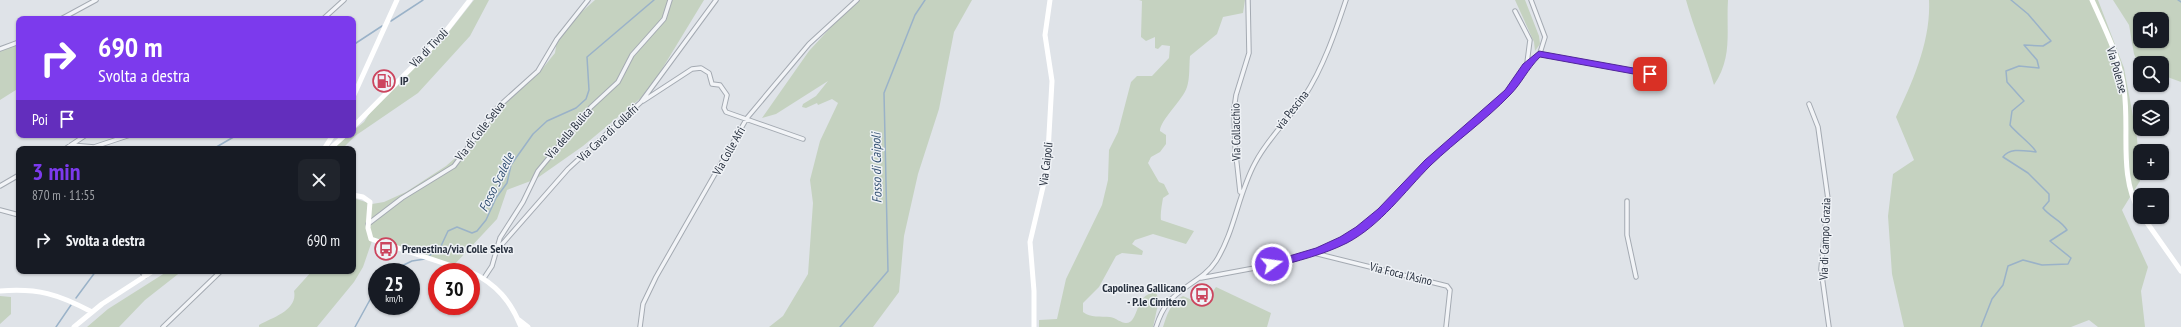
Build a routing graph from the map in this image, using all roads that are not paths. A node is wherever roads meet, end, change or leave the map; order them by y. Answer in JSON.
{"nodes":[{"id":1,"x":96,"y":0,"type":"edge"},
{"id":2,"x":344,"y":0,"type":"edge"},
{"id":3,"x":397,"y":0,"type":"edge"},
{"id":4,"x":470,"y":0,"type":"edge"},
{"id":5,"x":588,"y":0,"type":"edge"},
{"id":6,"x":670,"y":0,"type":"edge"},
{"id":7,"x":716,"y":0,"type":"edge"},
{"id":8,"x":857,"y":0,"type":"edge"},
{"id":9,"x":1050,"y":0,"type":"edge"},
{"id":10,"x":1248,"y":0,"type":"edge"},
{"id":11,"x":1346,"y":0,"type":"edge"},
{"id":12,"x":1531,"y":0,"type":"edge"},
{"id":13,"x":2092,"y":0,"type":"edge"},
{"id":14,"x":1515,"y":11,"type":"dead end"},
{"id":15,"x":67,"y":16,"type":"edge"},
{"id":16,"x":326,"y":16,"type":"edge"},
{"id":17,"x":16,"y":43,"type":"edge"},
{"id":18,"x":0,"y":49,"type":"edge"},
{"id":19,"x":1539,"y":54,"type":"junction"},
{"id":20,"x":1527,"y":64,"type":"junction"},
{"id":21,"x":1650,"y":74,"type":"dead end"},
{"id":22,"x":356,"y":90,"type":"edge"},
{"id":23,"x":641,"y":102,"type":"junction"},
{"id":24,"x":1809,"y":104,"type":"dead end"},
{"id":25,"x":747,"y":118,"type":"junction"},
{"id":26,"x":356,"y":124,"type":"edge"},
{"id":27,"x":82,"y":138,"type":"edge"},
{"id":28,"x":121,"y":138,"type":"edge"},
{"id":29,"x":342,"y":138,"type":"edge"},
{"id":30,"x":803,"y":139,"type":"dead end"},
{"id":31,"x":71,"y":146,"type":"edge"},
{"id":32,"x":97,"y":146,"type":"edge"},
{"id":33,"x":333,"y":146,"type":"edge"},
{"id":34,"x":16,"y":177,"type":"edge"},
{"id":35,"x":0,"y":186,"type":"edge"},
{"id":36,"x":1240,"y":194,"type":"junction"},
{"id":37,"x":356,"y":196,"type":"edge"},
{"id":38,"x":1627,"y":201,"type":"dead end"},
{"id":39,"x":2133,"y":201,"type":"edge"},
{"id":40,"x":0,"y":210,"type":"edge"},
{"id":41,"x":16,"y":215,"type":"edge"},
{"id":42,"x":368,"y":224,"type":"junction"},
{"id":43,"x":2148,"y":224,"type":"edge"},
{"id":44,"x":496,"y":251,"type":"junction"},
{"id":45,"x":1313,"y":253,"type":"junction"},
{"id":46,"x":447,"y":263,"type":"edge"},
{"id":47,"x":2181,"y":271,"type":"edge"},
{"id":48,"x":148,"y":274,"type":"edge"},
{"id":49,"x":218,"y":274,"type":"edge"},
{"id":50,"x":145,"y":276,"type":"joint"},
{"id":51,"x":480,"y":276,"type":"edge"},
{"id":52,"x":1636,"y":277,"type":"dead end"},
{"id":53,"x":484,"y":278,"type":"junction"},
{"id":54,"x":1201,"y":278,"type":"junction"},
{"id":55,"x":0,"y":291,"type":"edge"},
{"id":56,"x":92,"y":312,"type":"junction"},
{"id":57,"x":516,"y":316,"type":"junction"},
{"id":58,"x":74,"y":327,"type":"edge"},
{"id":59,"x":163,"y":327,"type":"edge"},
{"id":60,"x":522,"y":327,"type":"edge"},
{"id":61,"x":528,"y":327,"type":"edge"},
{"id":62,"x":640,"y":327,"type":"edge"},
{"id":63,"x":1034,"y":327,"type":"edge"},
{"id":64,"x":1156,"y":327,"type":"edge"},
{"id":65,"x":1446,"y":327,"type":"edge"},
{"id":66,"x":1829,"y":327,"type":"edge"}],
"edges":[{"from":1,"to":15,"type":"street"},
{"from":2,"to":16,"type":"street"},
{"from":3,"to":22,"type":"street"},
{"from":4,"to":26,"type":"street","name":"Via di Tivoli"},
{"from":5,"to":42,"type":"street","name":"Via di Colle Selva"},
{"from":6,"to":44,"type":"street","name":"Via della Bulica"},
{"from":7,"to":23,"type":"street","name":"Via Cava di Collafri"},
{"from":8,"to":25,"type":"street","name":"Via Colle Afri"},
{"from":9,"to":63,"type":"street","name":"Via Caipoli"},
{"from":10,"to":36,"type":"street","name":"Via Collacchio"},
{"from":11,"to":36,"type":"street","name":"via Pescina"},
{"from":12,"to":19,"type":"street"},
{"from":13,"to":39,"type":"street","name":"Via Polense"},
{"from":14,"to":20,"type":"street"},
{"from":17,"to":18,"type":"street"},
{"from":19,"to":20,"type":"street"},
{"from":19,"to":21,"type":"street"},
{"from":20,"to":45,"type":"street"},
{"from":23,"to":25,"type":"street"},
{"from":23,"to":44,"type":"street","name":"Via Cava di Collafri"},
{"from":24,"to":66,"type":"street","name":"Via di Campo Grazia"},
{"from":25,"to":30,"type":"street"},
{"from":25,"to":62,"type":"street","name":"Via Colle Afri"},
{"from":27,"to":31,"type":"street"},
{"from":28,"to":32,"type":"street"},
{"from":29,"to":33,"type":"street"},
{"from":34,"to":35,"type":"street"},
{"from":36,"to":54,"type":"street"},
{"from":37,"to":42,"type":"street"},
{"from":38,"to":52,"type":"street"},
{"from":40,"to":41,"type":"street"},
{"from":42,"to":46,"type":"street"},
{"from":43,"to":47,"type":"street"},
{"from":44,"to":53,"type":"street","name":"Via della Bulica"},
{"from":45,"to":54,"type":"street"},
{"from":45,"to":65,"type":"street","name":"Via Foca l'Asino"},
{"from":48,"to":50,"type":"street"},
{"from":49,"to":59,"type":"street"},
{"from":50,"to":56,"type":"street"},
{"from":51,"to":53,"type":"street"},
{"from":53,"to":57,"type":"street"},
{"from":54,"to":64,"type":"street"},
{"from":55,"to":56,"type":"street"},
{"from":56,"to":58,"type":"street"},
{"from":57,"to":60,"type":"street"},
{"from":57,"to":61,"type":"street"}]}
